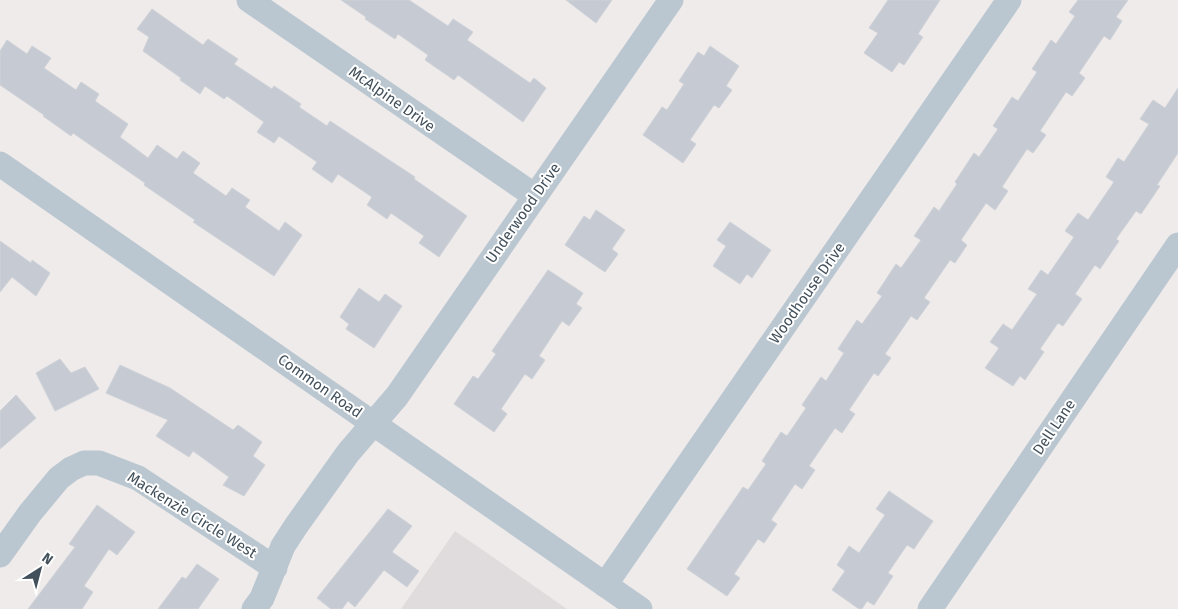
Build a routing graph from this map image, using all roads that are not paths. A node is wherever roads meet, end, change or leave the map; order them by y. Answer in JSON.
{"nodes":[{"id":1,"x":249,"y":0,"type":"edge"},
{"id":2,"x":671,"y":0,"type":"edge"},
{"id":3,"x":1010,"y":0,"type":"edge"},
{"id":4,"x":0,"y":164,"type":"edge"},
{"id":5,"x":535,"y":196,"type":"junction"},
{"id":6,"x":1178,"y":245,"type":"edge"},
{"id":7,"x":374,"y":423,"type":"junction"},
{"id":8,"x":0,"y":555,"type":"edge"},
{"id":9,"x":275,"y":568,"type":"junction"},
{"id":10,"x":605,"y":585,"type":"junction"},
{"id":11,"x":254,"y":609,"type":"edge"},
{"id":12,"x":640,"y":609,"type":"edge"},
{"id":13,"x":930,"y":609,"type":"edge"}],
"edges":[{"from":1,"to":5,"type":"street","name":"McAlpine Drive"},
{"from":2,"to":5,"type":"street","name":"Underwood Drive"},
{"from":3,"to":10,"type":"street","name":"Woodhouse Drive"},
{"from":4,"to":7,"type":"street","name":"Common Road"},
{"from":5,"to":7,"type":"street","name":"Underwood Drive"},
{"from":6,"to":13,"type":"street","name":"Dell Lane"},
{"from":7,"to":9,"type":"street","name":"Underwood Drive"},
{"from":7,"to":10,"type":"street","name":"Common Road"},
{"from":8,"to":9,"type":"street","name":"Mackenzie Circle West"},
{"from":9,"to":11,"type":"street","name":"Underwood Drive"},
{"from":10,"to":12,"type":"street","name":"Common Road"}]}
